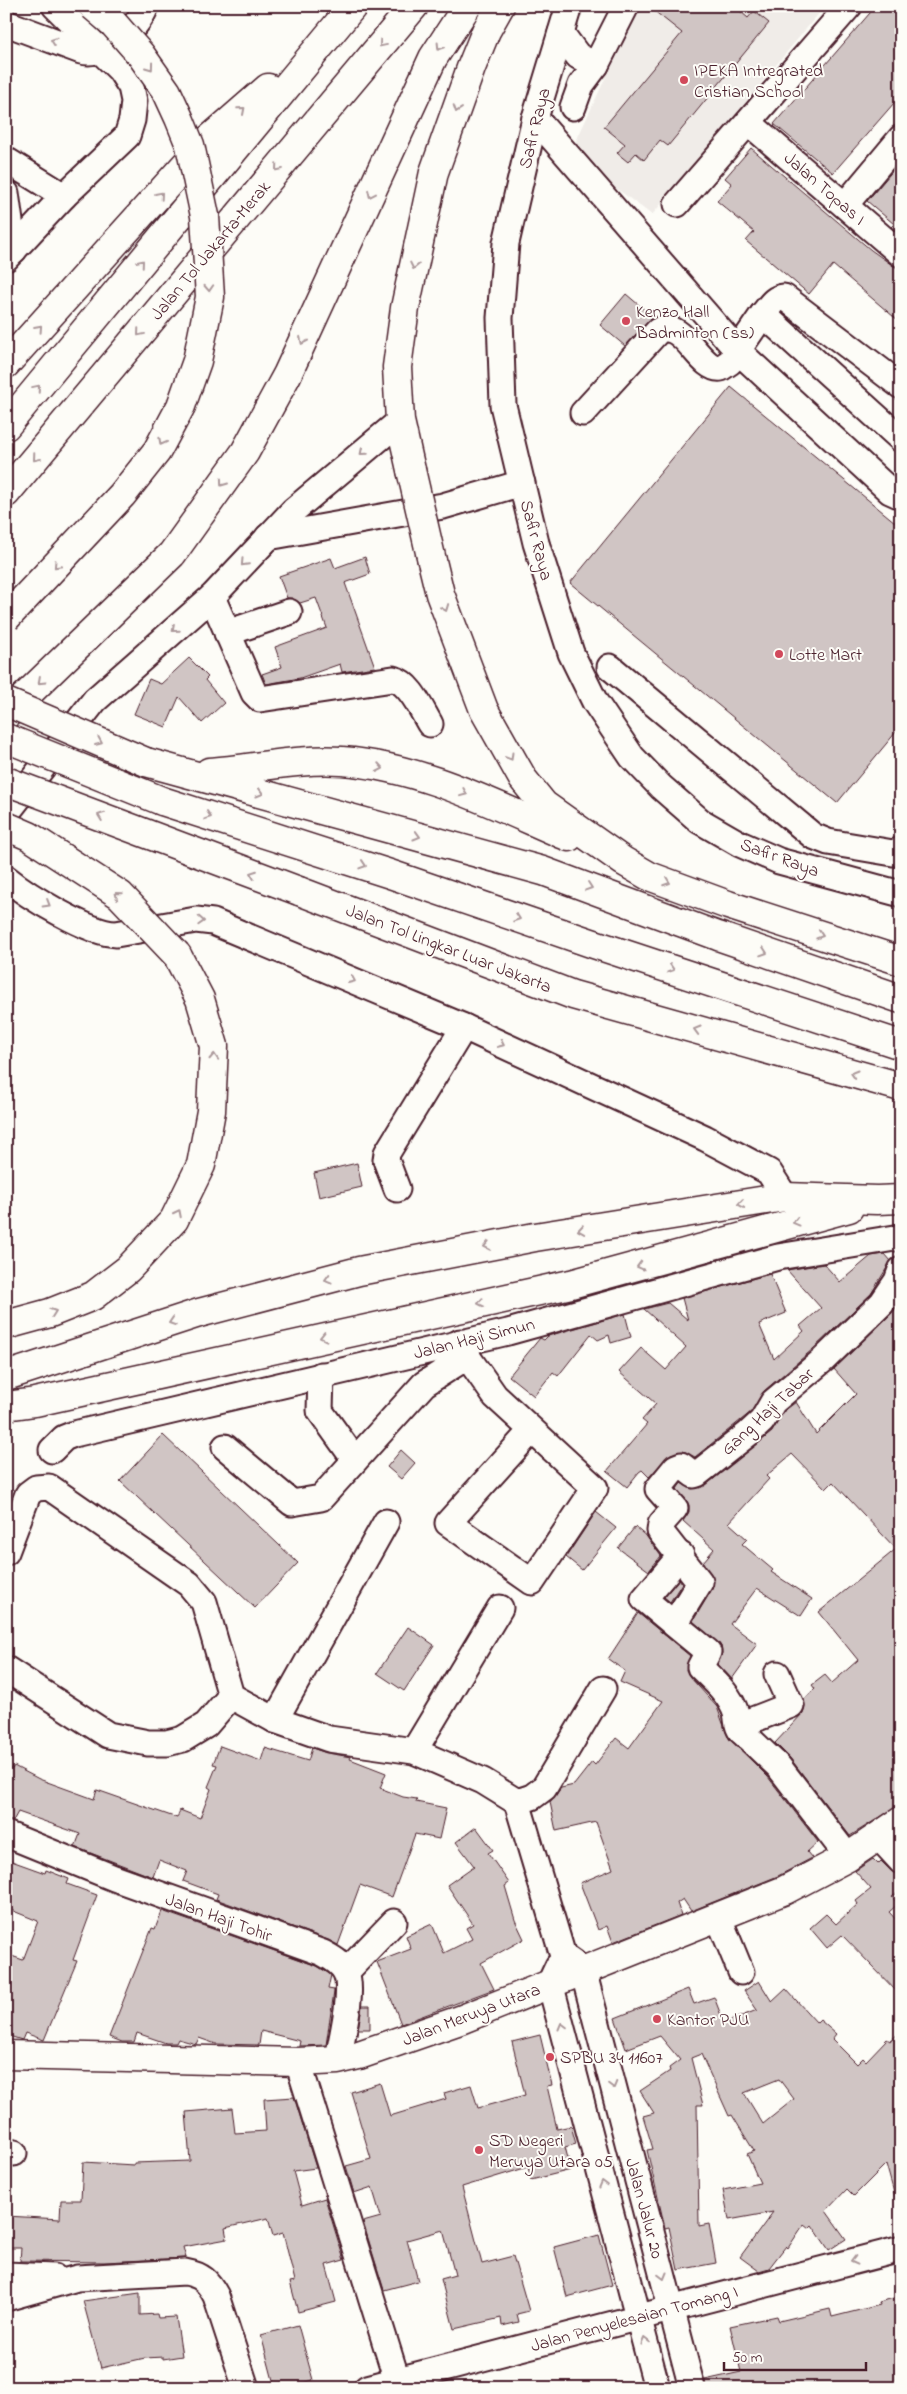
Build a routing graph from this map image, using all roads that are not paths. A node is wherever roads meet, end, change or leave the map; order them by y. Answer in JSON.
{"nodes":[{"id":1,"x":55,"y":6,"type":"edge"},
{"id":2,"x":93,"y":6,"type":"edge"},
{"id":3,"x":146,"y":6,"type":"edge"},
{"id":4,"x":353,"y":6,"type":"edge"},
{"id":5,"x":414,"y":6,"type":"edge"},
{"id":6,"x":467,"y":6,"type":"edge"},
{"id":7,"x":500,"y":6,"type":"edge"},
{"id":8,"x":569,"y":6,"type":"edge"},
{"id":9,"x":626,"y":6,"type":"edge"},
{"id":10,"x":849,"y":6,"type":"edge"},
{"id":11,"x":6,"y":23,"type":"edge"},
{"id":12,"x":332,"y":31,"type":"junction"},
{"id":13,"x":557,"y":45,"type":"junction"},
{"id":14,"x":100,"y":50,"type":"junction"},
{"id":15,"x":596,"y":65,"type":"junction"},
{"id":16,"x":535,"y":118,"type":"junction"},
{"id":17,"x":749,"y":123,"type":"junction"},
{"id":18,"x":901,"y":138,"type":"edge"},
{"id":19,"x":6,"y":160,"type":"edge"},
{"id":20,"x":6,"y":193,"type":"edge"},
{"id":21,"x":64,"y":196,"type":"junction"},
{"id":22,"x":677,"y":204,"type":"dead end"},
{"id":23,"x":845,"y":205,"type":"junction"},
{"id":24,"x":10,"y":254,"type":"edge"},
{"id":25,"x":901,"y":254,"type":"edge"},
{"id":26,"x":764,"y":314,"type":"junction"},
{"id":27,"x":737,"y":350,"type":"junction"},
{"id":28,"x":6,"y":364,"type":"edge"},
{"id":29,"x":901,"y":386,"type":"edge"},
{"id":30,"x":582,"y":413,"type":"dead end"},
{"id":31,"x":400,"y":421,"type":"junction"},
{"id":32,"x":6,"y":426,"type":"edge"},
{"id":33,"x":901,"y":439,"type":"edge"},
{"id":34,"x":522,"y":484,"type":"junction"},
{"id":35,"x":6,"y":493,"type":"edge"},
{"id":36,"x":901,"y":496,"type":"edge"},
{"id":37,"x":268,"y":537,"type":"junction"},
{"id":38,"x":212,"y":597,"type":"junction"},
{"id":39,"x":289,"y":612,"type":"dead end"},
{"id":40,"x":6,"y":618,"type":"edge"},
{"id":41,"x":227,"y":633,"type":"junction"},
{"id":42,"x":610,"y":667,"type":"dead end"},
{"id":43,"x":6,"y":702,"type":"edge"},
{"id":44,"x":6,"y":715,"type":"edge"},
{"id":45,"x":430,"y":724,"type":"dead end"},
{"id":46,"x":6,"y":738,"type":"edge"},
{"id":47,"x":189,"y":773,"type":"junction"},
{"id":48,"x":6,"y":781,"type":"edge"},
{"id":49,"x":6,"y":814,"type":"edge"},
{"id":50,"x":6,"y":826,"type":"edge"},
{"id":51,"x":901,"y":850,"type":"edge"},
{"id":52,"x":623,"y":861,"type":"junction"},
{"id":53,"x":6,"y":878,"type":"edge"},
{"id":54,"x":901,"y":894,"type":"edge"},
{"id":55,"x":901,"y":961,"type":"edge"},
{"id":56,"x":901,"y":999,"type":"edge"},
{"id":57,"x":464,"y":1027,"type":"junction"},
{"id":58,"x":901,"y":1044,"type":"edge"},
{"id":59,"x":901,"y":1087,"type":"edge"},
{"id":60,"x":397,"y":1189,"type":"dead end"},
{"id":61,"x":784,"y":1197,"type":"junction"},
{"id":62,"x":889,"y":1200,"type":"edge"},
{"id":63,"x":898,"y":1244,"type":"edge"},
{"id":64,"x":901,"y":1270,"type":"edge"},
{"id":65,"x":6,"y":1325,"type":"edge"},
{"id":66,"x":464,"y":1349,"type":"junction"},
{"id":67,"x":320,"y":1375,"type":"junction"},
{"id":68,"x":6,"y":1376,"type":"edge"},
{"id":69,"x":6,"y":1406,"type":"edge"},
{"id":70,"x":532,"y":1430,"type":"junction"},
{"id":71,"x":225,"y":1447,"type":"dead end"},
{"id":72,"x":52,"y":1450,"type":"dead end"},
{"id":73,"x":355,"y":1460,"type":"junction"},
{"id":74,"x":386,"y":1522,"type":"dead end"},
{"id":75,"x":6,"y":1552,"type":"edge"},
{"id":76,"x":681,"y":1555,"type":"junction"},
{"id":77,"x":500,"y":1608,"type":"dead end"},
{"id":78,"x":674,"y":1624,"type":"junction"},
{"id":79,"x":6,"y":1669,"type":"edge"},
{"id":80,"x":777,"y":1674,"type":"dead end"},
{"id":81,"x":602,"y":1689,"type":"dead end"},
{"id":82,"x":231,"y":1696,"type":"junction"},
{"id":83,"x":275,"y":1720,"type":"junction"},
{"id":84,"x":741,"y":1731,"type":"junction"},
{"id":85,"x":404,"y":1753,"type":"junction"},
{"id":86,"x":517,"y":1802,"type":"junction"},
{"id":87,"x":901,"y":1821,"type":"edge"},
{"id":88,"x":6,"y":1834,"type":"edge"},
{"id":89,"x":879,"y":1837,"type":"junction"},
{"id":90,"x":848,"y":1857,"type":"junction"},
{"id":91,"x":901,"y":1861,"type":"edge"},
{"id":92,"x":718,"y":1916,"type":"junction"},
{"id":93,"x":394,"y":1922,"type":"dead end"},
{"id":94,"x":573,"y":1963,"type":"junction"},
{"id":95,"x":346,"y":1972,"type":"junction"},
{"id":96,"x":741,"y":1972,"type":"dead end"},
{"id":97,"x":549,"y":1984,"type":"junction"},
{"id":98,"x":6,"y":2055,"type":"edge"},
{"id":99,"x":338,"y":2060,"type":"junction"},
{"id":100,"x":298,"y":2062,"type":"junction"},
{"id":101,"x":901,"y":2249,"type":"edge"},
{"id":102,"x":6,"y":2275,"type":"edge"},
{"id":103,"x":77,"y":2278,"type":"junction"},
{"id":104,"x":6,"y":2298,"type":"edge"},
{"id":105,"x":671,"y":2308,"type":"junction"},
{"id":106,"x":638,"y":2316,"type":"junction"},
{"id":107,"x":397,"y":2380,"type":"junction"},
{"id":108,"x":246,"y":2388,"type":"edge"},
{"id":109,"x":367,"y":2388,"type":"edge"},
{"id":110,"x":657,"y":2388,"type":"edge"},
{"id":111,"x":692,"y":2388,"type":"edge"}],
"edges":[{"from":1,"to":14,"type":"street"},
{"from":2,"to":40,"type":"main road","one_way":true,"bridge":true},
{"from":3,"to":14,"type":"street"},
{"from":4,"to":12,"type":"main road"},
{"from":5,"to":35,"type":"main road","name":"Jalan Tol Jakarta–Merak","one_way":true},
{"from":6,"to":44,"type":"main road","one_way":true},
{"from":7,"to":31,"type":"main road","one_way":true},
{"from":8,"to":13,"type":"street","name":"Safir Raya"},
{"from":9,"to":15,"type":"street"},
{"from":10,"to":17,"type":"street"},
{"from":14,"to":11,"type":"street","one_way":true},
{"from":28,"to":12,"type":"main road","one_way":true},
{"from":32,"to":12,"type":"main road","one_way":true},
{"from":13,"to":15,"type":"street"},
{"from":13,"to":15,"type":"street"},
{"from":13,"to":16,"type":"street","name":"Safir Raya"},
{"from":14,"to":21,"type":"street"},
{"from":16,"to":27,"type":"street"},
{"from":16,"to":34,"type":"street","name":"Safir Raya"},
{"from":17,"to":22,"type":"street"},
{"from":17,"to":23,"type":"street","name":"Jalan Topas I"},
{"from":18,"to":23,"type":"street"},
{"from":19,"to":21,"type":"street"},
{"from":20,"to":24,"type":"street"},
{"from":21,"to":24,"type":"street"},
{"from":23,"to":25,"type":"street","name":"Jalan Topas I"},
{"from":26,"to":27,"type":"street"},
{"from":26,"to":29,"type":"street"},
{"from":26,"to":33,"type":"street"},
{"from":27,"to":30,"type":"street"},
{"from":27,"to":36,"type":"street"},
{"from":31,"to":37,"type":"street","one_way":true},
{"from":31,"to":52,"type":"main road","one_way":true,"bridge":true},
{"from":34,"to":37,"type":"street"},
{"from":34,"to":54,"type":"street","name":"Safir Raya"},
{"from":37,"to":38,"type":"street","one_way":true},
{"from":38,"to":41,"type":"street"},
{"from":38,"to":49,"type":"street","one_way":true},
{"from":39,"to":41,"type":"street"},
{"from":41,"to":45,"type":"street"},
{"from":42,"to":51,"type":"street"},
{"from":43,"to":47,"type":"main road","one_way":true,"bridge":true},
{"from":46,"to":58,"type":"main road","one_way":true,"bridge":true},
{"from":47,"to":52,"type":"main road","one_way":true},
{"from":47,"to":56,"type":"main road","one_way":true},
{"from":59,"to":48,"type":"main road","name":"Jalan Tol Lingkar Luar Jakarta","one_way":true,"bridge":true},
{"from":65,"to":50,"type":"main road","one_way":true,"bridge":true},
{"from":52,"to":55,"type":"main road","one_way":true},
{"from":53,"to":57,"type":"street","one_way":true},
{"from":57,"to":60,"type":"street"},
{"from":57,"to":61,"type":"street","one_way":true},
{"from":61,"to":62,"type":"main road"},
{"from":61,"to":68,"type":"main road","one_way":true},
{"from":62,"to":69,"type":"main road","one_way":true},
{"from":63,"to":66,"type":"street","name":"Jalan Haji Simun"},
{"from":64,"to":76,"type":"street","name":"Gang Haji Tabar"},
{"from":66,"to":67,"type":"street","name":"Jalan Haji Simun"},
{"from":66,"to":70,"type":"street"},
{"from":66,"to":73,"type":"street"},
{"from":67,"to":72,"type":"street","name":"Jalan Haji Simun"},
{"from":67,"to":73,"type":"street"},
{"from":70,"to":70,"type":"street"},
{"from":71,"to":73,"type":"street"},
{"from":74,"to":83,"type":"street"},
{"from":75,"to":82,"type":"street"},
{"from":76,"to":78,"type":"street","name":"Gang Haji Tabar"},
{"from":76,"to":78,"type":"street"},
{"from":77,"to":85,"type":"street"},
{"from":78,"to":84,"type":"street"},
{"from":79,"to":82,"type":"street"},
{"from":80,"to":84,"type":"street"},
{"from":81,"to":86,"type":"street"},
{"from":82,"to":83,"type":"street"},
{"from":83,"to":85,"type":"street"},
{"from":84,"to":90,"type":"street"},
{"from":85,"to":86,"type":"street"},
{"from":85,"to":97,"type":"street","name":"Jalan Jalur 20"},
{"from":86,"to":94,"type":"street","name":"Jalan Jalur 20"},
{"from":87,"to":89,"type":"main road","name":"Jalan Meruya Utara"},
{"from":88,"to":95,"type":"street","name":"Jalan Haji Tohir"},
{"from":89,"to":90,"type":"main road","name":"Jalan Meruya Utara"},
{"from":89,"to":91,"type":"street"},
{"from":90,"to":92,"type":"main road","name":"Jalan Meruya Utara"},
{"from":92,"to":94,"type":"main road","name":"Jalan Meruya Utara"},
{"from":92,"to":96,"type":"street"},
{"from":93,"to":95,"type":"street"},
{"from":94,"to":97,"type":"main road","name":"Jalan Meruya Utara"},
{"from":94,"to":105,"type":"street","name":"Jalan Jalur 20","one_way":true},
{"from":95,"to":99,"type":"street"},
{"from":97,"to":99,"type":"main road","name":"Jalan Meruya Utara"},
{"from":106,"to":97,"type":"street","name":"Jalan Jalur 20","one_way":true},
{"from":98,"to":100,"type":"main road","name":"Jalan Meruya Utara"},
{"from":99,"to":100,"type":"main road","name":"Jalan Meruya Utara"},
{"from":100,"to":107,"type":"street"},
{"from":101,"to":105,"type":"street","name":"Jalan Penyelesaian Tomang I","one_way":true},
{"from":102,"to":103,"type":"street"},
{"from":103,"to":104,"type":"street"},
{"from":103,"to":108,"type":"street"},
{"from":105,"to":106,"type":"street","name":"Jalan Penyelesaian Tomang I"},
{"from":105,"to":111,"type":"street","name":"Jalan Jalur 20"},
{"from":106,"to":107,"type":"street","name":"Jalan Penyelesaian Tomang I"},
{"from":110,"to":106,"type":"street","name":"Jalan Jalur 20","one_way":true},
{"from":107,"to":109,"type":"street","name":"Jalan Penyelesaian Tomang I"}]}
